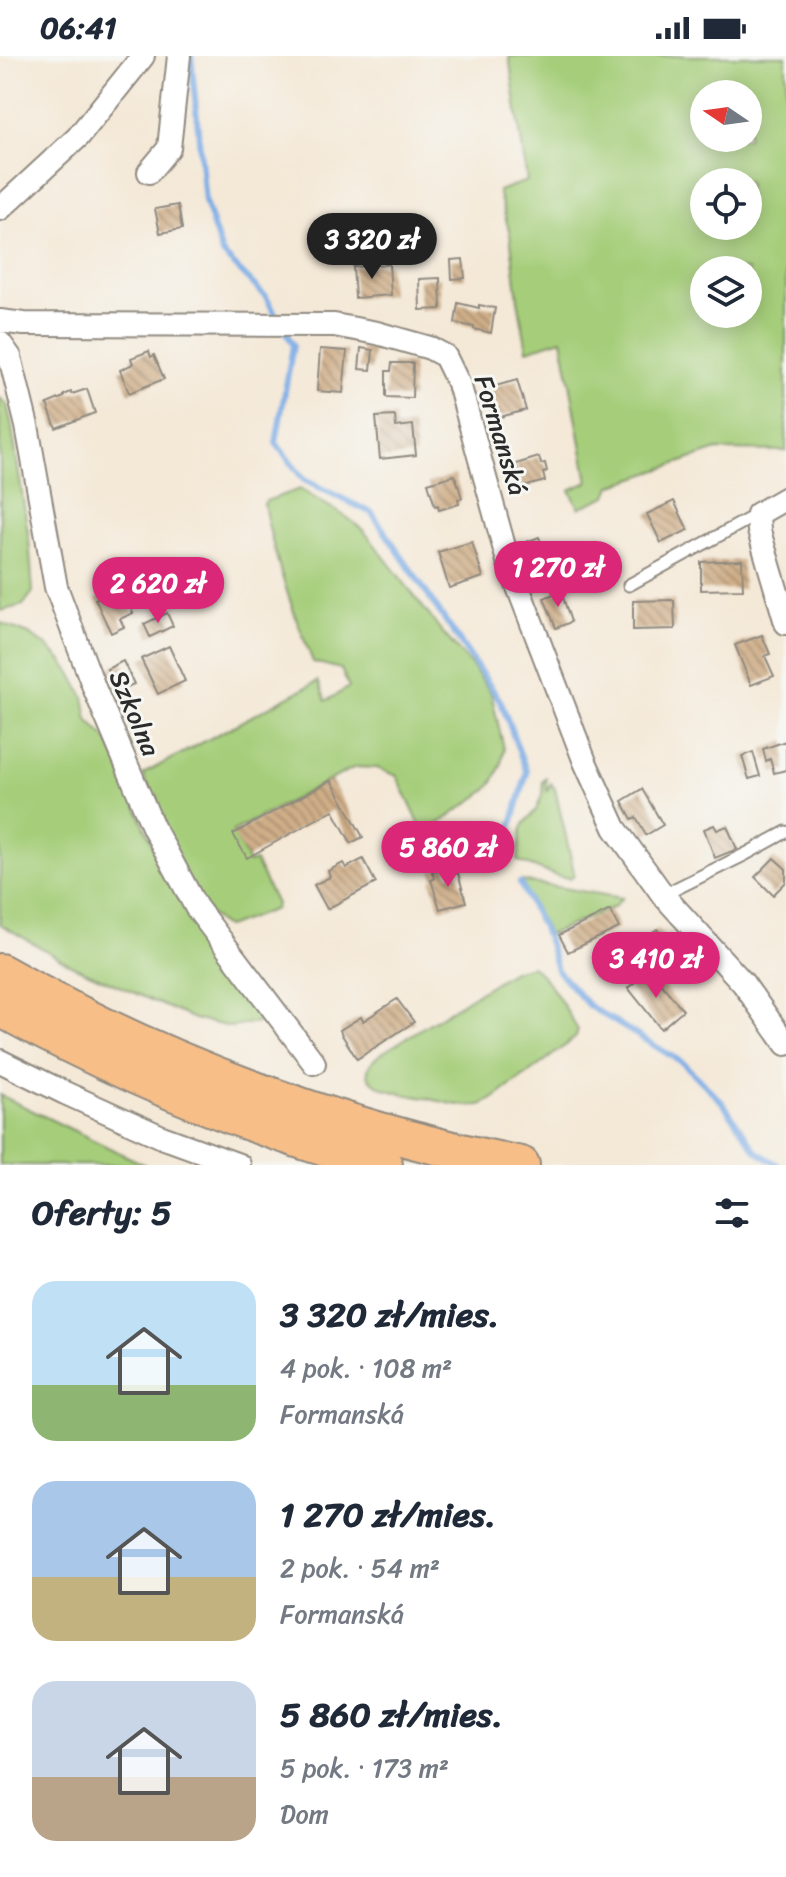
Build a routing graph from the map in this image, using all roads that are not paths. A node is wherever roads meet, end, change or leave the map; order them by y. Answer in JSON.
{"nodes":[{"id":1,"x":143,"y":56,"type":"edge"},
{"id":2,"x":179,"y":56,"type":"edge"},
{"id":3,"x":149,"y":172,"type":"dead end"},
{"id":4,"x":0,"y":209,"type":"edge"},
{"id":5,"x":0,"y":321,"type":"edge"},
{"id":6,"x":24,"y":324,"type":"junction"},
{"id":7,"x":5,"y":350,"type":"edge"},
{"id":8,"x":786,"y":498,"type":"edge"},
{"id":9,"x":758,"y":514,"type":"junction"},
{"id":10,"x":629,"y":585,"type":"dead end"},
{"id":11,"x":786,"y":623,"type":"edge"},
{"id":12,"x":786,"y":832,"type":"edge"},
{"id":13,"x":663,"y":895,"type":"junction"},
{"id":14,"x":0,"y":972,"type":"edge"},
{"id":15,"x":0,"y":1008,"type":"edge"},
{"id":16,"x":786,"y":1044,"type":"edge"},
{"id":17,"x":0,"y":1061,"type":"edge"},
{"id":18,"x":314,"y":1063,"type":"dead end"},
{"id":19,"x":239,"y":1165,"type":"edge"},
{"id":20,"x":384,"y":1165,"type":"edge"},
{"id":21,"x":521,"y":1165,"type":"edge"}],
"edges":[{"from":1,"to":4,"type":"street"},
{"from":2,"to":3,"type":"street"},
{"from":5,"to":6,"type":"street","name":"Formanská"},
{"from":6,"to":7,"type":"street"},
{"from":6,"to":13,"type":"street","name":"Formanská"},
{"from":7,"to":18,"type":"street","name":"Szkolna"},
{"from":8,"to":9,"type":"street"},
{"from":9,"to":10,"type":"lane"},
{"from":9,"to":11,"type":"street"},
{"from":12,"to":13,"type":"lane"},
{"from":13,"to":16,"type":"street","name":"Formanská"},
{"from":14,"to":21,"type":"highway"},
{"from":15,"to":20,"type":"highway"},
{"from":17,"to":19,"type":"street"}]}
